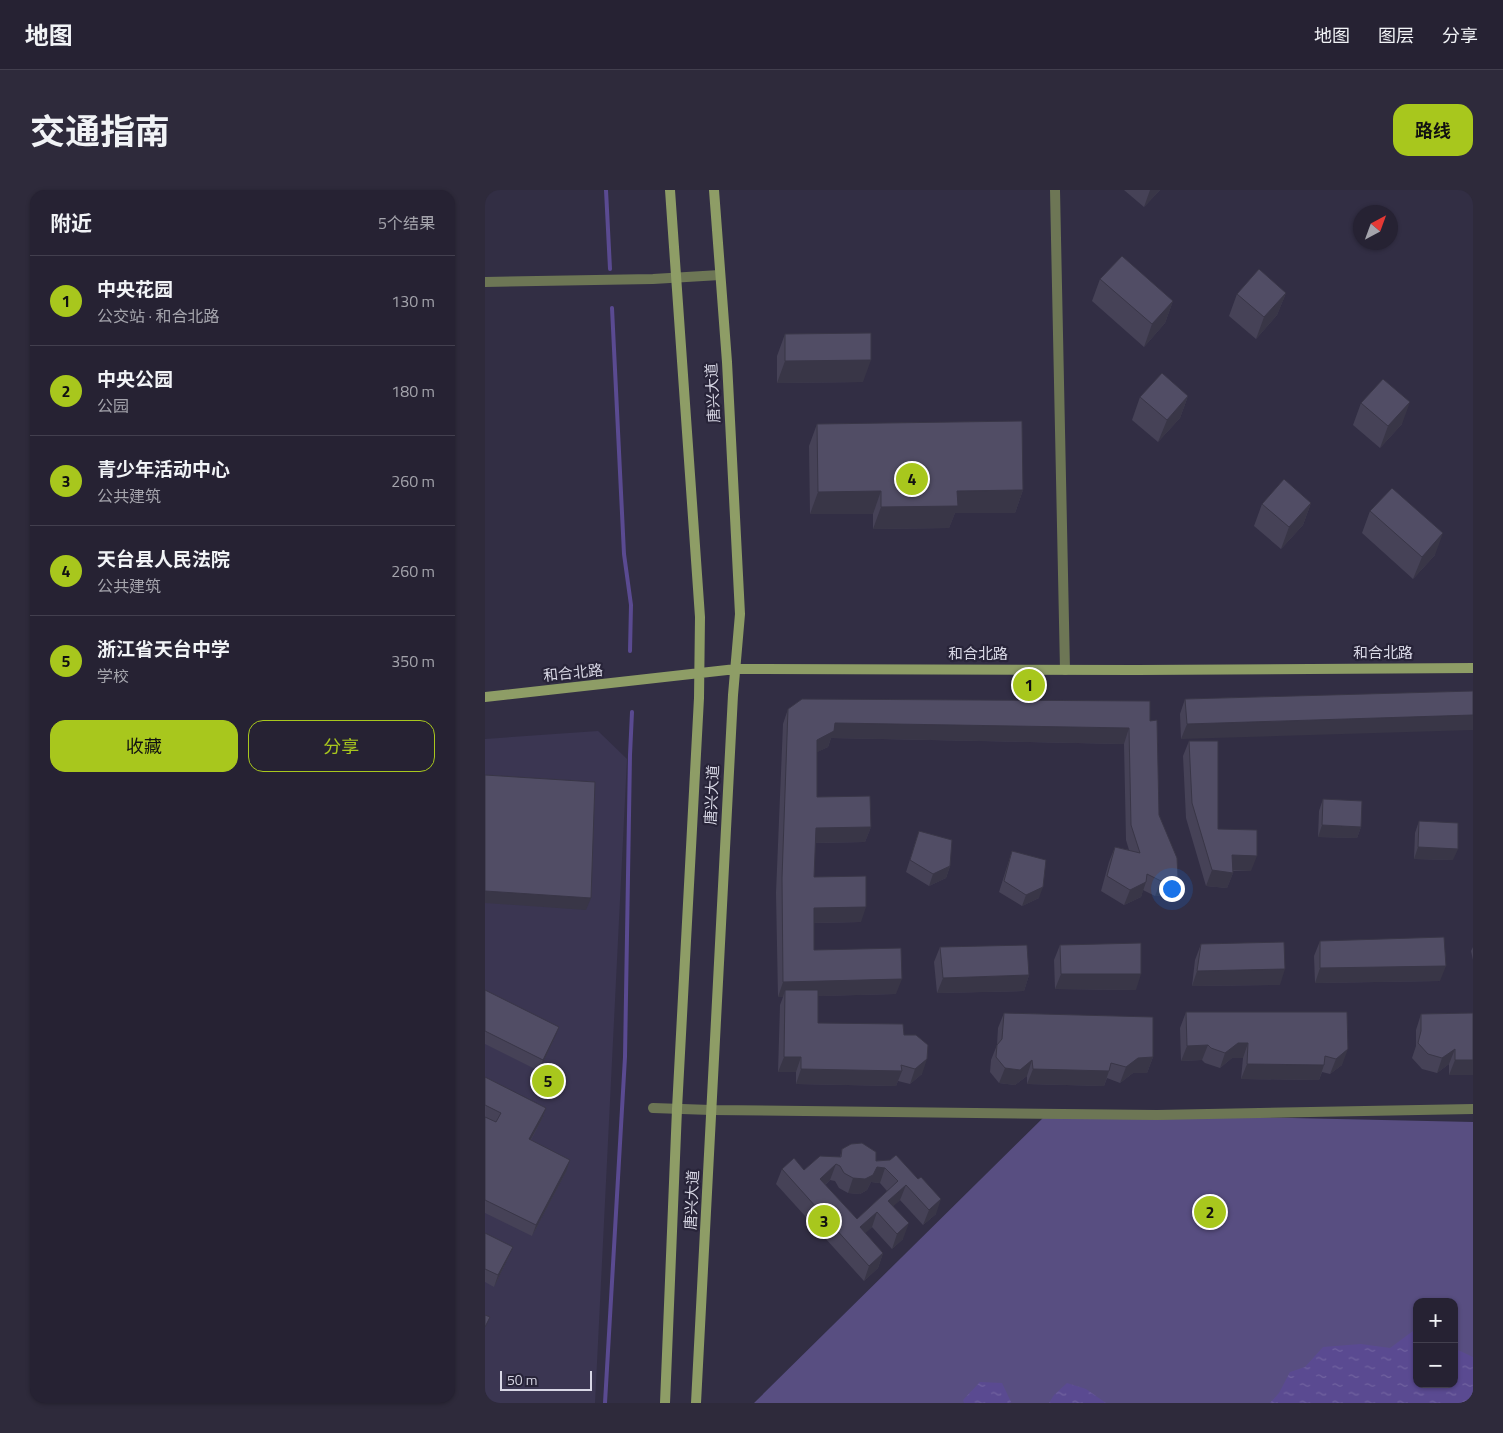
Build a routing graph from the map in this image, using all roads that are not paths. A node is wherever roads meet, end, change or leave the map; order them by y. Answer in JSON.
{"nodes":[{"id":1,"x":670,"y":190,"type":"edge"},
{"id":2,"x":713,"y":190,"type":"edge"},
{"id":3,"x":1055,"y":190,"type":"edge"},
{"id":4,"x":720,"y":275,"type":"junction"},
{"id":5,"x":676,"y":277,"type":"junction"},
{"id":6,"x":485,"y":282,"type":"edge"},
{"id":7,"x":1473,"y":668,"type":"edge"},
{"id":8,"x":736,"y":669,"type":"junction"},
{"id":9,"x":1065,"y":670,"type":"junction"},
{"id":10,"x":700,"y":672,"type":"junction"},
{"id":11,"x":485,"y":697,"type":"edge"},
{"id":12,"x":653,"y":1108,"type":"dead end"},
{"id":13,"x":1473,"y":1108,"type":"edge"},
{"id":14,"x":677,"y":1109,"type":"junction"},
{"id":15,"x":711,"y":1110,"type":"junction"},
{"id":16,"x":665,"y":1403,"type":"edge"},
{"id":17,"x":696,"y":1403,"type":"edge"}],
"edges":[{"from":1,"to":5,"type":"main road","name":"唐兴大道"},
{"from":2,"to":4,"type":"main road","name":"唐兴大道"},
{"from":3,"to":9,"type":"street"},
{"from":4,"to":5,"type":"street"},
{"from":4,"to":8,"type":"main road","name":"唐兴大道"},
{"from":5,"to":6,"type":"street"},
{"from":5,"to":10,"type":"main road","name":"唐兴大道"},
{"from":7,"to":9,"type":"main road","name":"和合北路"},
{"from":8,"to":9,"type":"main road","name":"和合北路"},
{"from":8,"to":10,"type":"main road","name":"和合北路"},
{"from":8,"to":15,"type":"main road","name":"唐兴大道"},
{"from":10,"to":11,"type":"main road","name":"和合北路"},
{"from":10,"to":14,"type":"main road","name":"唐兴大道"},
{"from":12,"to":14,"type":"street"},
{"from":13,"to":15,"type":"street"},
{"from":14,"to":15,"type":"street"},
{"from":14,"to":16,"type":"main road","name":"唐兴大道"},
{"from":15,"to":17,"type":"main road","name":"唐兴大道"}]}
